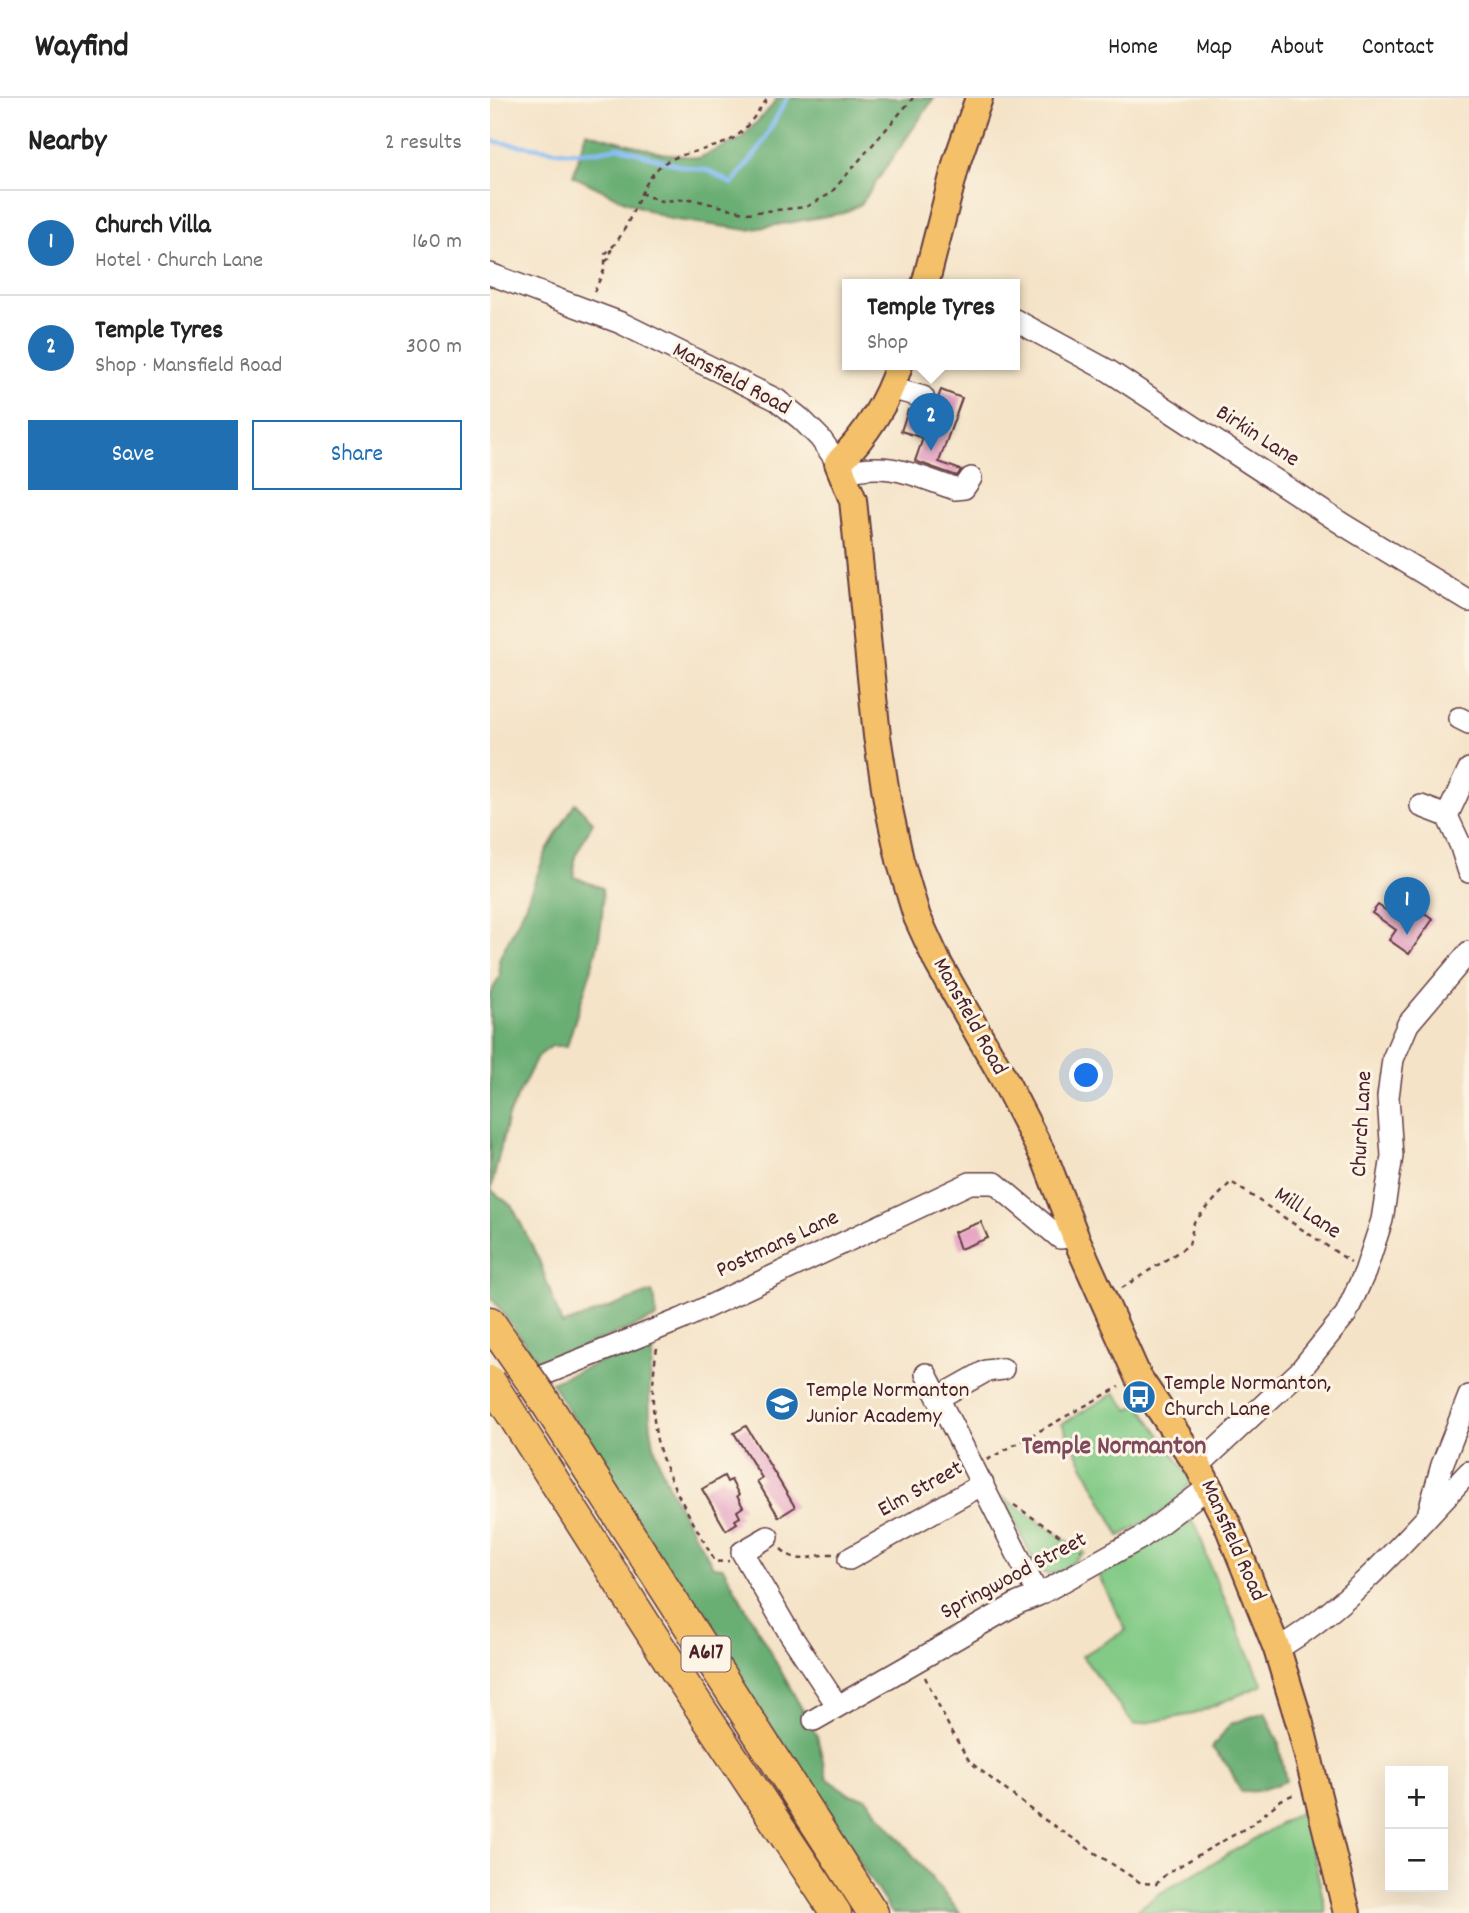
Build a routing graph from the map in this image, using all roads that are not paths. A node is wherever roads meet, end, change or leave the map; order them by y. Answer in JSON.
{"nodes":[{"id":1,"x":979,"y":98,"type":"edge"},
{"id":2,"x":490,"y":274,"type":"edge"},
{"id":3,"x":933,"y":279,"type":"edge"},
{"id":4,"x":1020,"y":323,"type":"edge"},
{"id":5,"x":895,"y":377,"type":"edge"},
{"id":6,"x":923,"y":397,"type":"dead end"},
{"id":7,"x":841,"y":468,"type":"junction"},
{"id":8,"x":971,"y":478,"type":"dead end"},
{"id":9,"x":1469,"y":601,"type":"edge"},
{"id":10,"x":1469,"y":769,"type":"edge"},
{"id":11,"x":1463,"y":797,"type":"edge"},
{"id":12,"x":1422,"y":806,"type":"dead end"},
{"id":13,"x":1447,"y":816,"type":"junction"},
{"id":14,"x":1469,"y":872,"type":"edge"},
{"id":15,"x":1469,"y":952,"type":"edge"},
{"id":16,"x":1075,"y":1236,"type":"junction"},
{"id":17,"x":497,"y":1331,"type":"edge"},
{"id":18,"x":1003,"y":1369,"type":"dead end"},
{"id":19,"x":926,"y":1374,"type":"dead end"},
{"id":20,"x":490,"y":1381,"type":"edge"},
{"id":21,"x":1469,"y":1396,"type":"edge"},
{"id":22,"x":938,"y":1398,"type":"junction"},
{"id":23,"x":500,"y":1403,"type":"edge"},
{"id":24,"x":1469,"y":1472,"type":"edge"},
{"id":25,"x":978,"y":1476,"type":"junction"},
{"id":26,"x":1204,"y":1476,"type":"junction"},
{"id":27,"x":1427,"y":1516,"type":"junction"},
{"id":28,"x":768,"y":1537,"type":"road end"},
{"id":29,"x":849,"y":1559,"type":"road end"},
{"id":30,"x":1038,"y":1595,"type":"junction"},
{"id":31,"x":1277,"y":1649,"type":"junction"},
{"id":32,"x":838,"y":1705,"type":"junction"},
{"id":33,"x":814,"y":1720,"type":"dead end"},
{"id":34,"x":836,"y":1913,"type":"edge"},
{"id":35,"x":873,"y":1913,"type":"edge"},
{"id":36,"x":1347,"y":1913,"type":"edge"}],
"edges":[{"from":1,"to":3,"type":"main road"},
{"from":2,"to":7,"type":"street","name":"Mansfield Road"},
{"from":4,"to":9,"type":"street","name":"Birkin Lane"},
{"from":5,"to":6,"type":"street"},
{"from":5,"to":7,"type":"main road"},
{"from":7,"to":8,"type":"street"},
{"from":7,"to":16,"type":"main road","name":"Mansfield Road"},
{"from":10,"to":11,"type":"street"},
{"from":11,"to":13,"type":"street"},
{"from":12,"to":13,"type":"street"},
{"from":13,"to":14,"type":"street"},
{"from":15,"to":26,"type":"street","name":"Church Lane"},
{"from":16,"to":23,"type":"street","name":"Postmans Lane"},
{"from":16,"to":26,"type":"main road","name":"Mansfield Road"},
{"from":17,"to":35,"type":"highway","number":"A617","bridge":true},
{"from":18,"to":22,"type":"street"},
{"from":19,"to":22,"type":"street"},
{"from":20,"to":23,"type":"highway","number":"A617","bridge":true},
{"from":21,"to":27,"type":"street"},
{"from":22,"to":25,"type":"street"},
{"from":23,"to":34,"type":"highway","number":"A617"},
{"from":24,"to":27,"type":"street"},
{"from":25,"to":29,"type":"street","name":"Elm Street"},
{"from":25,"to":30,"type":"street","name":"Elm Street"},
{"from":26,"to":30,"type":"street","name":"Springwood Street"},
{"from":26,"to":31,"type":"main road","name":"Mansfield Road"},
{"from":27,"to":31,"type":"street"},
{"from":28,"to":32,"type":"street"},
{"from":30,"to":32,"type":"street","name":"Springwood Street"},
{"from":31,"to":36,"type":"main road","name":"Mansfield Road"},
{"from":32,"to":33,"type":"street","name":"Springwood Street"}]}
